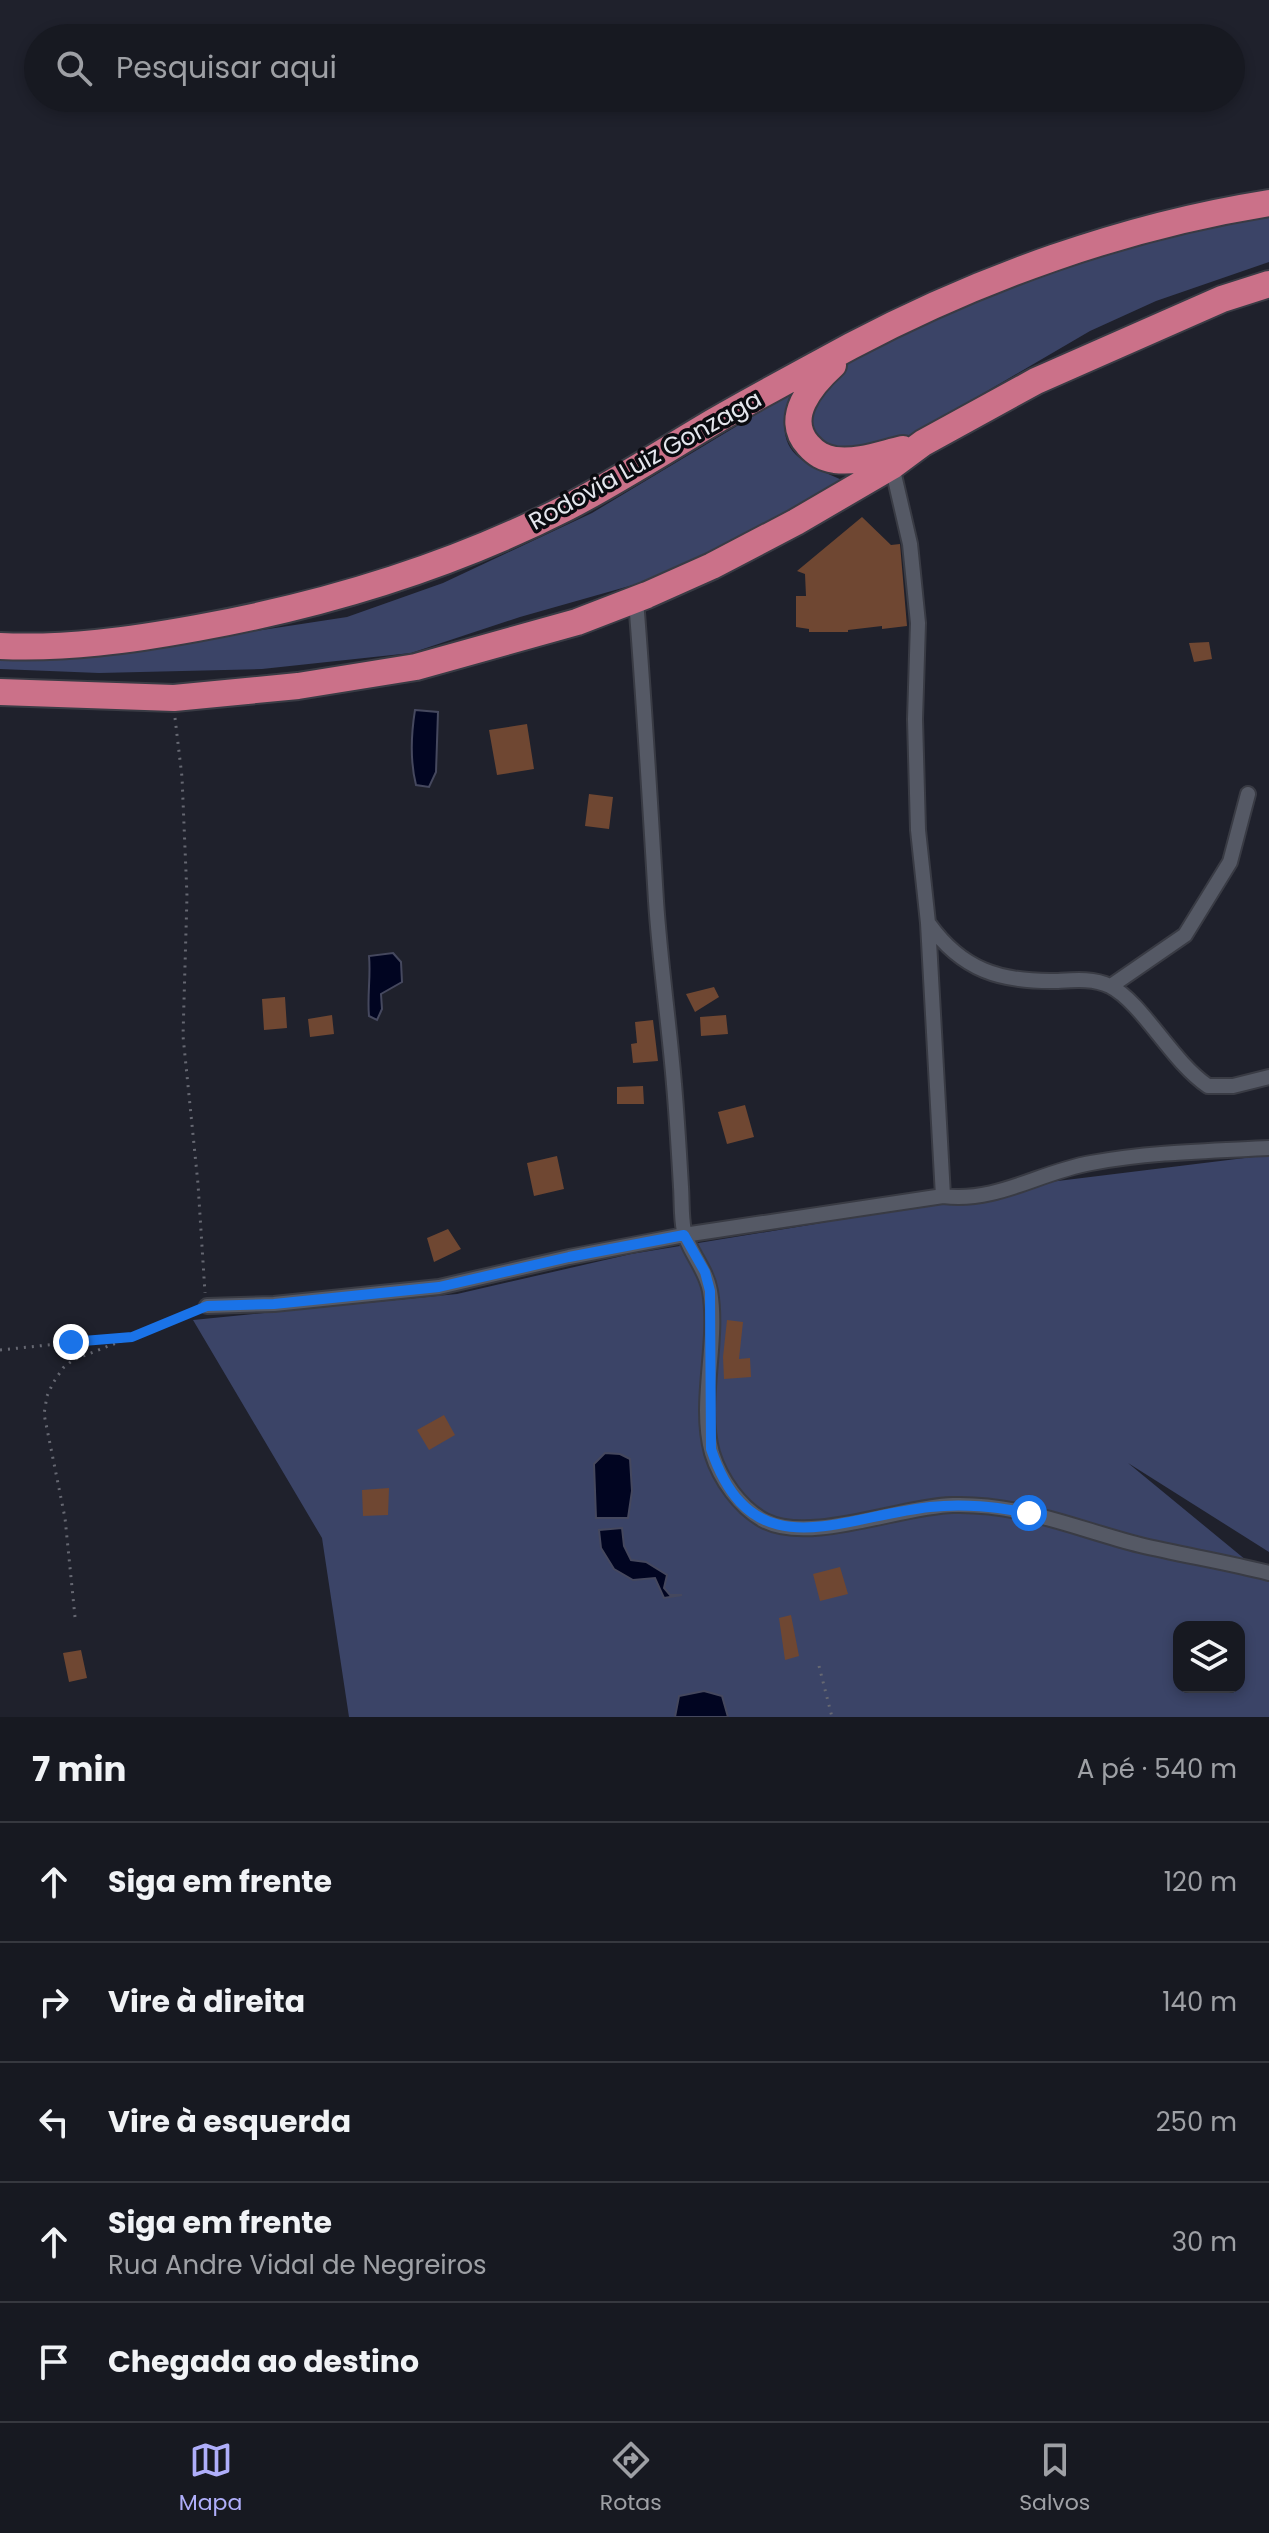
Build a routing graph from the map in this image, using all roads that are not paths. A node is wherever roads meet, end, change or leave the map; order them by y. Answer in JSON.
{"nodes":[{"id":1,"x":1269,"y":203,"type":"edge"},
{"id":2,"x":1269,"y":284,"type":"edge"},
{"id":3,"x":853,"y":345,"type":"junction"},
{"id":4,"x":923,"y":443,"type":"junction"},
{"id":5,"x":892,"y":466,"type":"junction"},
{"id":6,"x":636,"y":600,"type":"junction"},
{"id":7,"x":0,"y":646,"type":"edge"},
{"id":8,"x":0,"y":692,"type":"edge"},
{"id":9,"x":1248,"y":794,"type":"dead end"},
{"id":10,"x":928,"y":923,"type":"junction"},
{"id":11,"x":1111,"y":986,"type":"junction"},
{"id":12,"x":1269,"y":1077,"type":"edge"},
{"id":13,"x":1269,"y":1148,"type":"edge"},
{"id":14,"x":943,"y":1196,"type":"junction"},
{"id":15,"x":684,"y":1235,"type":"junction"},
{"id":16,"x":207,"y":1306,"type":"road end"},
{"id":17,"x":1269,"y":1573,"type":"edge"}],
"edges":[{"from":1,"to":3,"type":"highway","name":"Rodovia Luiz Gonzaga"},
{"from":2,"to":4,"type":"highway"},
{"from":3,"to":4,"type":"highway"},
{"from":3,"to":7,"type":"highway","name":"Rodovia Luiz Gonzaga"},
{"from":4,"to":5,"type":"highway"},
{"from":5,"to":6,"type":"highway"},
{"from":5,"to":10,"type":"street"},
{"from":6,"to":8,"type":"highway"},
{"from":6,"to":15,"type":"street"},
{"from":9,"to":11,"type":"street"},
{"from":10,"to":11,"type":"street"},
{"from":10,"to":14,"type":"street"},
{"from":11,"to":12,"type":"street"},
{"from":13,"to":14,"type":"street"},
{"from":14,"to":15,"type":"street"},
{"from":15,"to":16,"type":"street"},
{"from":15,"to":17,"type":"street"}]}
